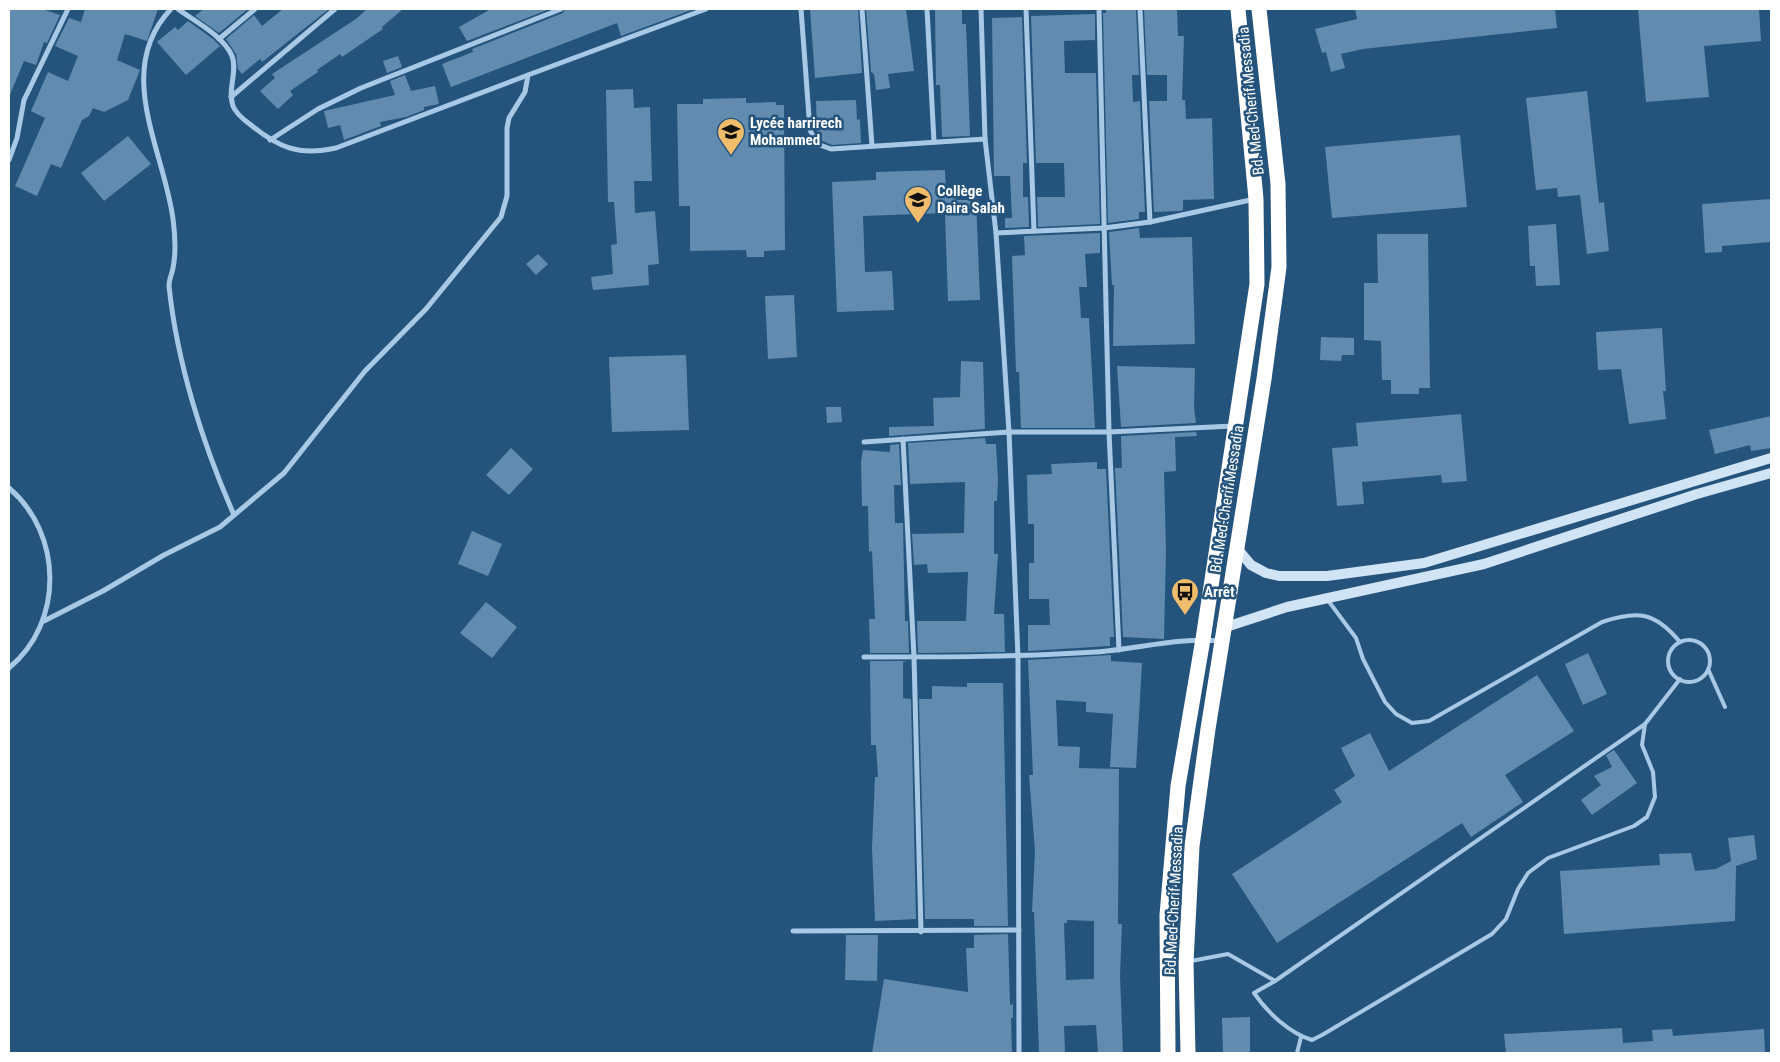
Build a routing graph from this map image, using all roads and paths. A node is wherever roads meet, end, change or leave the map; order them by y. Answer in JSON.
{"nodes":[{"id":1,"x":68,"y":9,"type":"edge"},
{"id":2,"x":171,"y":9,"type":"edge"},
{"id":3,"x":178,"y":9,"type":"edge"},
{"id":4,"x":255,"y":9,"type":"edge"},
{"id":5,"x":335,"y":9,"type":"edge"},
{"id":6,"x":561,"y":9,"type":"edge"},
{"id":7,"x":706,"y":9,"type":"edge"},
{"id":8,"x":801,"y":9,"type":"edge"},
{"id":9,"x":862,"y":9,"type":"edge"},
{"id":10,"x":926,"y":9,"type":"edge"},
{"id":11,"x":981,"y":9,"type":"edge"},
{"id":12,"x":1026,"y":9,"type":"edge"},
{"id":13,"x":1099,"y":9,"type":"edge"},
{"id":14,"x":1140,"y":9,"type":"edge"},
{"id":15,"x":1238,"y":9,"type":"edge"},
{"id":16,"x":1259,"y":9,"type":"edge"},
{"id":17,"x":219,"y":40,"type":"junction"},
{"id":18,"x":528,"y":75,"type":"junction"},
{"id":19,"x":231,"y":97,"type":"junction"},
{"id":20,"x":9,"y":136,"type":"edge"},
{"id":21,"x":17,"y":138,"type":"junction"},
{"id":22,"x":986,"y":139,"type":"junction"},
{"id":23,"x":270,"y":140,"type":"junction"},
{"id":24,"x":934,"y":142,"type":"junction"},
{"id":25,"x":872,"y":146,"type":"junction"},
{"id":26,"x":9,"y":160,"type":"edge"},
{"id":27,"x":1256,"y":199,"type":"junction"},
{"id":28,"x":1150,"y":222,"type":"junction"},
{"id":29,"x":1104,"y":228,"type":"junction"},
{"id":30,"x":1034,"y":231,"type":"junction"},
{"id":31,"x":996,"y":233,"type":"junction"},
{"id":32,"x":1236,"y":426,"type":"junction"},
{"id":33,"x":1009,"y":432,"type":"junction"},
{"id":34,"x":1109,"y":432,"type":"junction"},
{"id":35,"x":903,"y":439,"type":"junction"},
{"id":36,"x":864,"y":442,"type":"dead end"},
{"id":37,"x":1771,"y":458,"type":"edge"},
{"id":38,"x":1771,"y":473,"type":"edge"},
{"id":39,"x":9,"y":488,"type":"edge"},
{"id":40,"x":234,"y":515,"type":"junction"},
{"id":41,"x":1236,"y":547,"type":"junction"},
{"id":42,"x":1328,"y":599,"type":"junction"},
{"id":43,"x":44,"y":621,"type":"junction"},
{"id":44,"x":1225,"y":634,"type":"junction"},
{"id":45,"x":1203,"y":639,"type":"junction"},
{"id":46,"x":1680,"y":642,"type":"junction"},
{"id":47,"x":1119,"y":650,"type":"junction"},
{"id":48,"x":864,"y":657,"type":"dead end"},
{"id":49,"x":914,"y":657,"type":"junction"},
{"id":50,"x":1018,"y":657,"type":"junction"},
{"id":51,"x":9,"y":668,"type":"edge"},
{"id":52,"x":1708,"y":670,"type":"junction"},
{"id":53,"x":1680,"y":679,"type":"junction"},
{"id":54,"x":1725,"y":707,"type":"dead end"},
{"id":55,"x":1645,"y":724,"type":"junction"},
{"id":56,"x":1018,"y":930,"type":"junction"},
{"id":57,"x":793,"y":931,"type":"dead end"},
{"id":58,"x":921,"y":932,"type":"junction"},
{"id":59,"x":1186,"y":962,"type":"junction"},
{"id":60,"x":1275,"y":982,"type":"junction"},
{"id":61,"x":1301,"y":1037,"type":"junction"},
{"id":62,"x":1019,"y":1053,"type":"edge"},
{"id":63,"x":1168,"y":1053,"type":"edge"},
{"id":64,"x":1188,"y":1053,"type":"edge"},
{"id":65,"x":1296,"y":1053,"type":"edge"}],
"edges":[{"from":1,"to":21,"type":"street"},
{"from":2,"to":40,"type":"street"},
{"from":3,"to":17,"type":"street"},
{"from":4,"to":17,"type":"street"},
{"from":5,"to":19,"type":"street"},
{"from":6,"to":23,"type":"street"},
{"from":7,"to":18,"type":"street"},
{"from":8,"to":25,"type":"street"},
{"from":9,"to":25,"type":"street"},
{"from":10,"to":24,"type":"street"},
{"from":11,"to":22,"type":"street"},
{"from":12,"to":30,"type":"street"},
{"from":13,"to":29,"type":"street"},
{"from":14,"to":28,"type":"street"},
{"from":15,"to":27,"type":"highway","name":"Bd. Med-Cherif Messadia"},
{"from":16,"to":41,"type":"highway","name":"Bd. Med-Cherif Messadia"},
{"from":17,"to":19,"type":"street"},
{"from":18,"to":23,"type":"street"},
{"from":18,"to":40,"type":"street"},
{"from":19,"to":23,"type":"street"},
{"from":20,"to":21,"type":"street"},
{"from":21,"to":26,"type":"street"},
{"from":22,"to":24,"type":"street"},
{"from":22,"to":31,"type":"street"},
{"from":24,"to":25,"type":"street"},
{"from":27,"to":28,"type":"street"},
{"from":27,"to":32,"type":"highway","name":"Bd. Med-Cherif Messadia"},
{"from":28,"to":29,"type":"street"},
{"from":29,"to":30,"type":"street"},
{"from":29,"to":34,"type":"street"},
{"from":30,"to":31,"type":"street"},
{"from":31,"to":33,"type":"street"},
{"from":32,"to":34,"type":"street"},
{"from":32,"to":45,"type":"highway","name":"Bd. Med-Cherif Messadia"},
{"from":33,"to":34,"type":"street"},
{"from":33,"to":35,"type":"street"},
{"from":33,"to":50,"type":"street"},
{"from":34,"to":47,"type":"street"},
{"from":35,"to":36,"type":"street"},
{"from":35,"to":49,"type":"street"},
{"from":37,"to":41,"type":"street"},
{"from":38,"to":42,"type":"street"},
{"from":39,"to":43,"type":"street"},
{"from":40,"to":43,"type":"street"},
{"from":41,"to":44,"type":"highway","name":"Bd. Med-Cherif Messadia"},
{"from":42,"to":44,"type":"street"},
{"from":42,"to":46,"type":"lane"},
{"from":43,"to":51,"type":"street"},
{"from":44,"to":45,"type":"street"},
{"from":44,"to":59,"type":"highway","name":"Bd. Med-Cherif Messadia"},
{"from":45,"to":47,"type":"street"},
{"from":45,"to":63,"type":"highway","name":"Bd. Med-Cherif Messadia"},
{"from":46,"to":52,"type":"lane"},
{"from":46,"to":53,"type":"lane"},
{"from":47,"to":50,"type":"street"},
{"from":48,"to":49,"type":"street"},
{"from":49,"to":50,"type":"street"},
{"from":49,"to":58,"type":"street"},
{"from":50,"to":56,"type":"street"},
{"from":52,"to":53,"type":"lane"},
{"from":52,"to":54,"type":"lane"},
{"from":53,"to":55,"type":"lane"},
{"from":55,"to":60,"type":"lane"},
{"from":55,"to":61,"type":"lane"},
{"from":56,"to":58,"type":"street"},
{"from":56,"to":62,"type":"street"},
{"from":57,"to":58,"type":"street"},
{"from":59,"to":60,"type":"lane"},
{"from":59,"to":64,"type":"highway","name":"Bd. Med-Cherif Messadia"},
{"from":60,"to":61,"type":"lane"},
{"from":61,"to":65,"type":"lane"}]}
